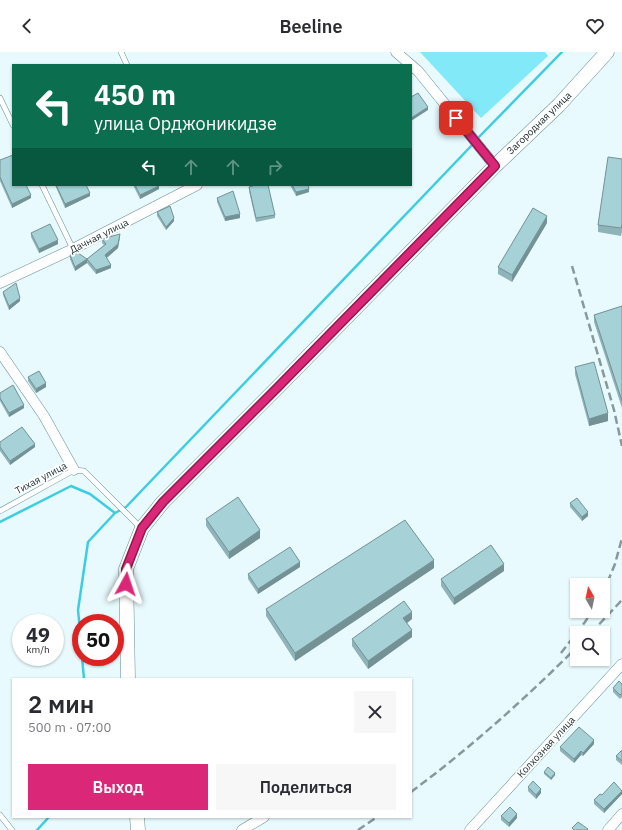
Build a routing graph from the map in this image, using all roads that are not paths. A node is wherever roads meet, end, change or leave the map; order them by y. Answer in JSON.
{"nodes":[{"id":1,"x":121,"y":52,"type":"edge"},
{"id":2,"x":396,"y":52,"type":"edge"},
{"id":3,"x":607,"y":52,"type":"edge"},
{"id":4,"x":127,"y":64,"type":"edge"},
{"id":5,"x":408,"y":64,"type":"edge"},
{"id":6,"x":413,"y":69,"type":"edge"},
{"id":7,"x":0,"y":98,"type":"edge"},
{"id":8,"x":12,"y":123,"type":"edge"},
{"id":9,"x":495,"y":166,"type":"junction"},
{"id":10,"x":42,"y":186,"type":"edge"},
{"id":11,"x":191,"y":186,"type":"edge"},
{"id":12,"x":73,"y":249,"type":"junction"},
{"id":13,"x":0,"y":284,"type":"edge"},
{"id":14,"x":0,"y":352,"type":"edge"},
{"id":15,"x":74,"y":470,"type":"junction"},
{"id":16,"x":0,"y":511,"type":"edge"},
{"id":17,"x":142,"y":528,"type":"junction"},
{"id":18,"x":622,"y":664,"type":"edge"},
{"id":19,"x":128,"y":678,"type":"edge"},
{"id":20,"x":622,"y":814,"type":"edge"},
{"id":21,"x":0,"y":815,"type":"edge"},
{"id":22,"x":137,"y":818,"type":"edge"},
{"id":23,"x":262,"y":818,"type":"edge"},
{"id":24,"x":12,"y":830,"type":"edge"},
{"id":25,"x":138,"y":830,"type":"edge"},
{"id":26,"x":242,"y":830,"type":"edge"},
{"id":27,"x":470,"y":830,"type":"edge"},
{"id":28,"x":608,"y":830,"type":"edge"}],
"edges":[{"from":1,"to":4,"type":"lane"},
{"from":2,"to":5,"type":"street"},
{"from":3,"to":9,"type":"main road","name":"Загородная улица"},
{"from":6,"to":9,"type":"street"},
{"from":7,"to":8,"type":"lane"},
{"from":9,"to":17,"type":"main road","name":"Загородная улица"},
{"from":10,"to":12,"type":"lane"},
{"from":11,"to":12,"type":"street","name":"Дачная улица"},
{"from":12,"to":13,"type":"street","name":"Дачная улица"},
{"from":14,"to":15,"type":"street"},
{"from":15,"to":16,"type":"lane","name":"Тихая улица"},
{"from":15,"to":17,"type":"lane","name":"Тихая улица"},
{"from":17,"to":19,"type":"main road","name":"Загородная улица"},
{"from":18,"to":27,"type":"street","name":"Колхозная улица"},
{"from":20,"to":28,"type":"street"},
{"from":21,"to":24,"type":"lane"},
{"from":22,"to":25,"type":"main road"},
{"from":23,"to":26,"type":"street"}]}
